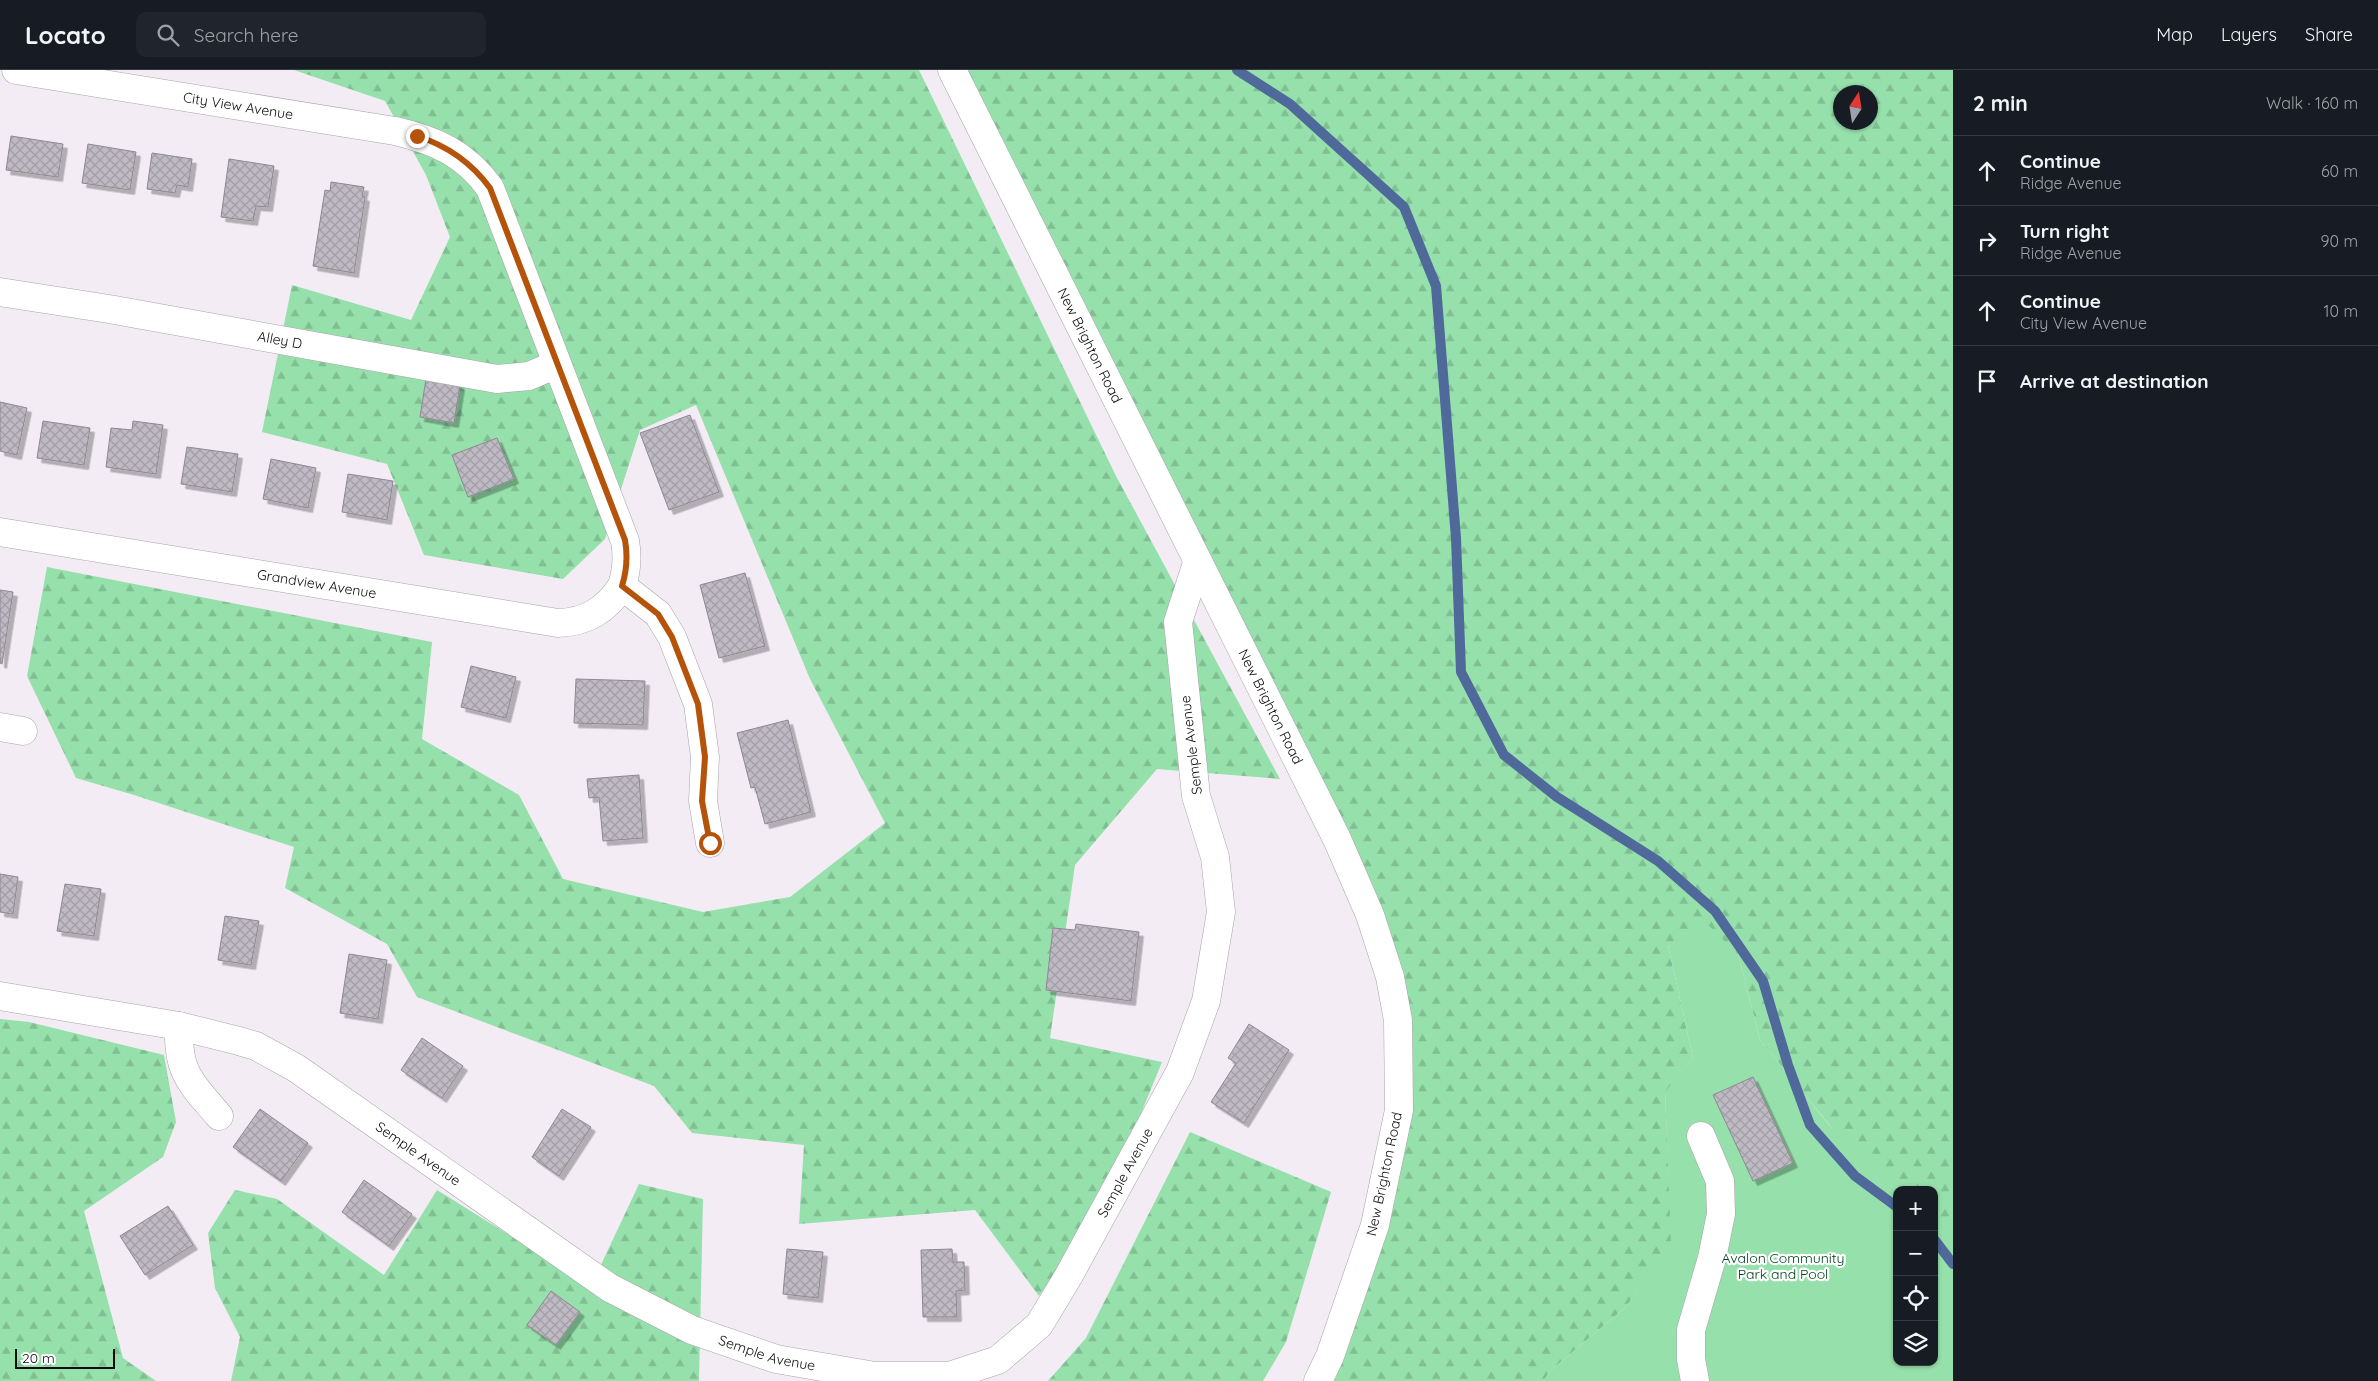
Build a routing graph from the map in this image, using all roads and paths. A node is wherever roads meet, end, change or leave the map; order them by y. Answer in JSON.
{"nodes":[{"id":1,"x":16,"y":70,"type":"edge"},
{"id":2,"x":952,"y":70,"type":"edge"},
{"id":3,"x":0,"y":292,"type":"edge"},
{"id":4,"x":557,"y":364,"type":"junction"},
{"id":5,"x":0,"y":532,"type":"edge"},
{"id":6,"x":1198,"y":562,"type":"junction"},
{"id":7,"x":622,"y":586,"type":"junction"},
{"id":8,"x":710,"y":843,"type":"dead end"},
{"id":9,"x":0,"y":996,"type":"edge"},
{"id":10,"x":179,"y":1026,"type":"junction"},
{"id":11,"x":219,"y":1116,"type":"dead end"},
{"id":12,"x":1702,"y":1136,"type":"dead end"},
{"id":13,"x":1318,"y":1381,"type":"edge"},
{"id":14,"x":1695,"y":1381,"type":"edge"}],
"edges":[{"from":1,"to":4,"type":"street","name":"City View Avenue"},
{"from":2,"to":6,"type":"street","name":"New Brighton Road"},
{"from":3,"to":4,"type":"street","name":"Alley D"},
{"from":4,"to":7,"type":"street","name":"City View Avenue"},
{"from":5,"to":7,"type":"street","name":"Grandview Avenue"},
{"from":6,"to":10,"type":"street","name":"Semple Avenue"},
{"from":6,"to":13,"type":"street","name":"New Brighton Road"},
{"from":7,"to":8,"type":"street"},
{"from":9,"to":10,"type":"street","name":"Semple Avenue"},
{"from":10,"to":11,"type":"street"},
{"from":12,"to":14,"type":"street"}]}
